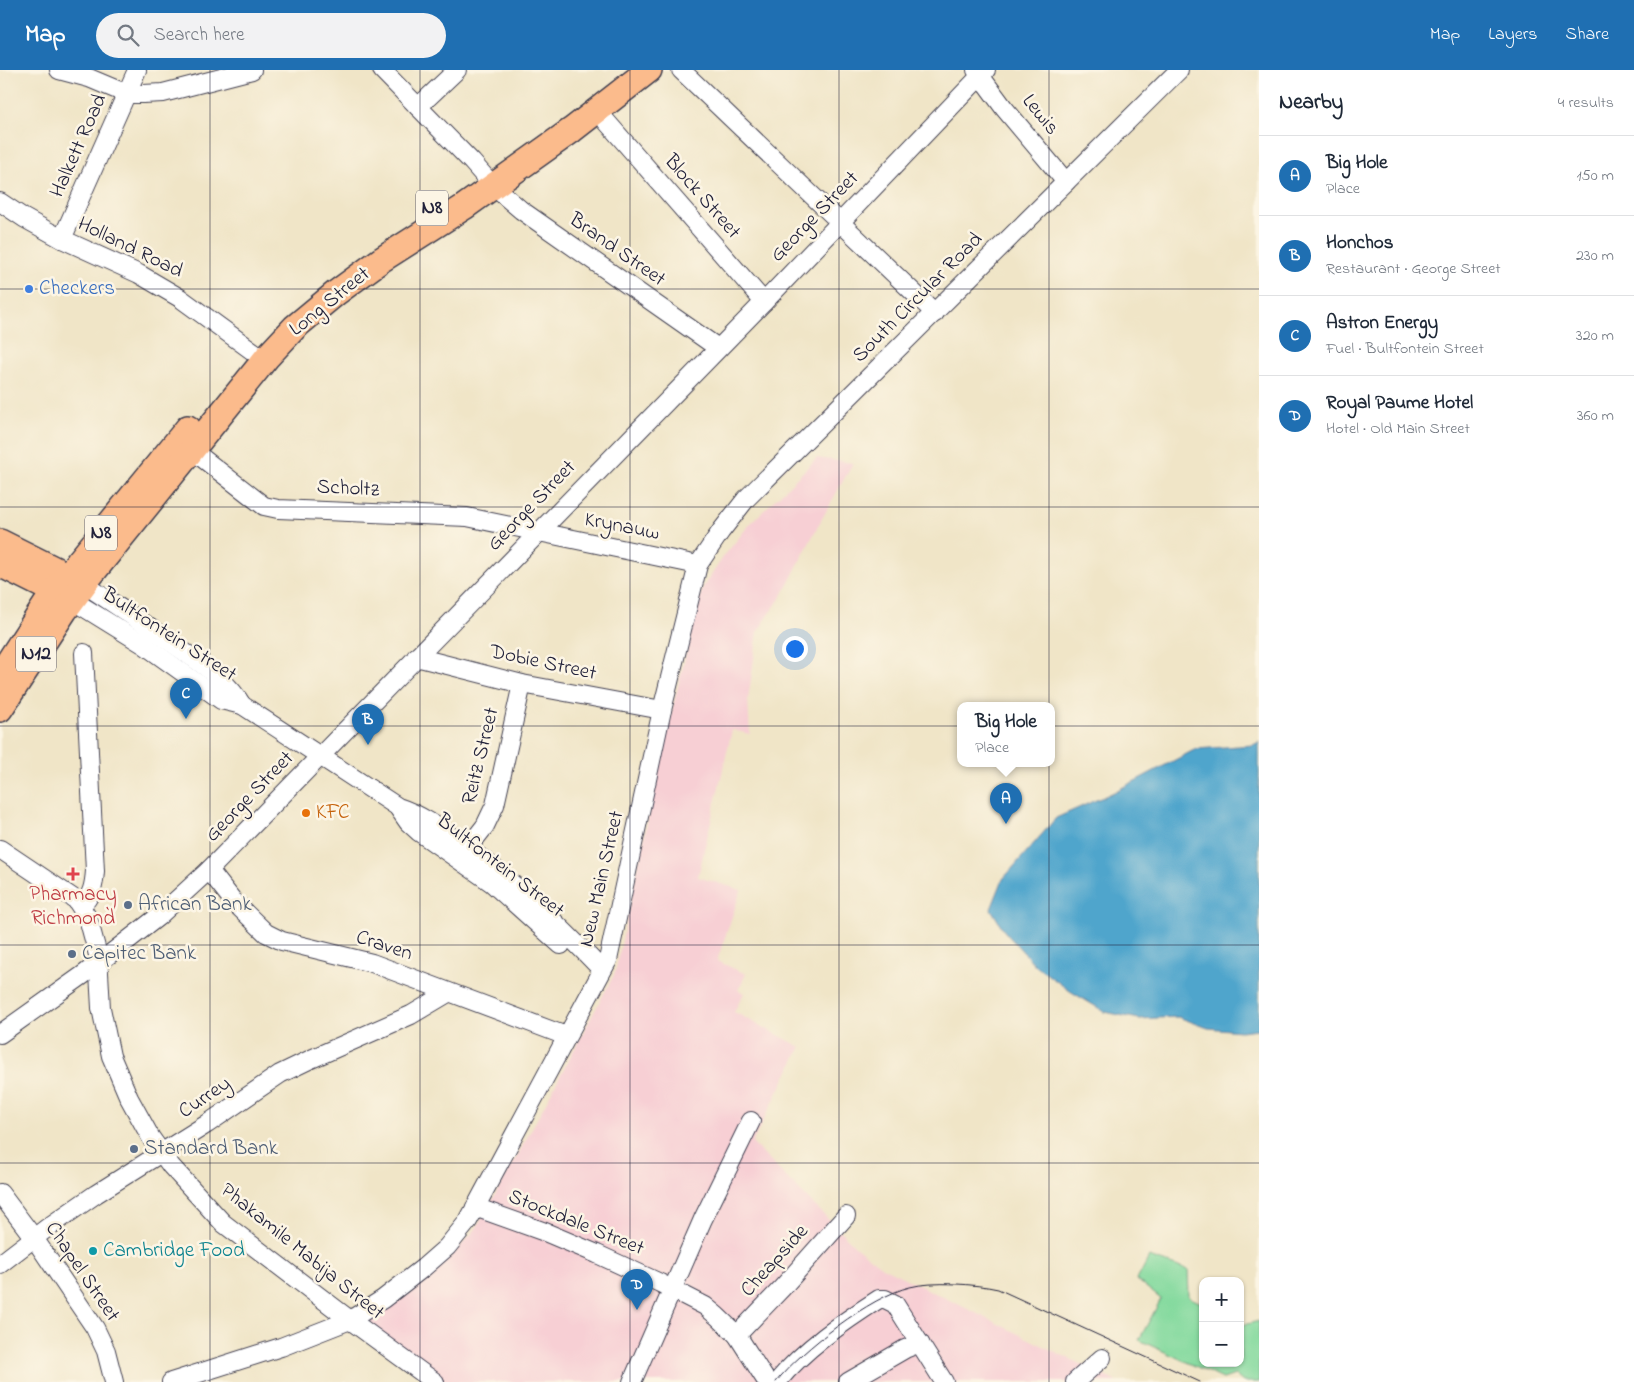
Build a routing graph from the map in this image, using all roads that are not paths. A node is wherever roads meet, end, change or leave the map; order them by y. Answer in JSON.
{"nodes":[{"id":1,"x":59,"y":70,"type":"edge"},
{"id":2,"x":137,"y":70,"type":"edge"},
{"id":3,"x":252,"y":70,"type":"edge"},
{"id":4,"x":382,"y":70,"type":"edge"},
{"id":5,"x":457,"y":70,"type":"edge"},
{"id":6,"x":626,"y":70,"type":"edge"},
{"id":7,"x":649,"y":70,"type":"edge"},
{"id":8,"x":681,"y":70,"type":"edge"},
{"id":9,"x":1179,"y":70,"type":"edge"},
{"id":10,"x":981,"y":72,"type":"edge"},
{"id":11,"x":127,"y":94,"type":"junction"},
{"id":12,"x":418,"y":107,"type":"junction"},
{"id":13,"x":606,"y":121,"type":"dead end"},
{"id":14,"x":488,"y":180,"type":"junction"},
{"id":15,"x":1066,"y":182,"type":"junction"},
{"id":16,"x":0,"y":202,"type":"edge"},
{"id":17,"x":840,"y":223,"type":"junction"},
{"id":18,"x":62,"y":239,"type":"junction"},
{"id":19,"x":764,"y":302,"type":"junction"},
{"id":20,"x":935,"y":313,"type":"junction"},
{"id":21,"x":718,"y":348,"type":"junction"},
{"id":22,"x":252,"y":355,"type":"junction"},
{"id":23,"x":185,"y":445,"type":"junction"},
{"id":24,"x":537,"y":533,"type":"junction"},
{"id":25,"x":0,"y":542,"type":"edge"},
{"id":26,"x":0,"y":564,"type":"edge"},
{"id":27,"x":698,"y":565,"type":"junction"},
{"id":28,"x":69,"y":588,"type":"junction"},
{"id":29,"x":84,"y":653,"type":"dead end"},
{"id":30,"x":416,"y":657,"type":"junction"},
{"id":31,"x":0,"y":675,"type":"edge"},
{"id":32,"x":522,"y":684,"type":"junction"},
{"id":33,"x":0,"y":709,"type":"edge"},
{"id":34,"x":662,"y":710,"type":"junction"},
{"id":35,"x":320,"y":757,"type":"junction"},
{"id":36,"x":0,"y":849,"type":"edge"},
{"id":37,"x":463,"y":854,"type":"junction"},
{"id":38,"x":209,"y":870,"type":"junction"},
{"id":39,"x":81,"y":906,"type":"junction"},
{"id":40,"x":99,"y":962,"type":"junction"},
{"id":41,"x":600,"y":975,"type":"junction"},
{"id":42,"x":448,"y":993,"type":"junction"},
{"id":43,"x":0,"y":1034,"type":"edge"},
{"id":44,"x":566,"y":1036,"type":"junction"},
{"id":45,"x":752,"y":1121,"type":"dead end"},
{"id":46,"x":161,"y":1153,"type":"junction"},
{"id":47,"x":0,"y":1193,"type":"edge"},
{"id":48,"x":476,"y":1207,"type":"junction"},
{"id":49,"x":846,"y":1216,"type":"dead end"},
{"id":50,"x":34,"y":1238,"type":"junction"},
{"id":51,"x":0,"y":1264,"type":"edge"},
{"id":52,"x":672,"y":1289,"type":"junction"},
{"id":53,"x":350,"y":1320,"type":"junction"},
{"id":54,"x":737,"y":1335,"type":"junction"},
{"id":55,"x":920,"y":1343,"type":"junction"},
{"id":56,"x":1102,"y":1358,"type":"dead end"},
{"id":57,"x":114,"y":1382,"type":"edge"},
{"id":58,"x":171,"y":1382,"type":"edge"},
{"id":59,"x":435,"y":1382,"type":"edge"},
{"id":60,"x":632,"y":1382,"type":"edge"},
{"id":61,"x":767,"y":1382,"type":"edge"},
{"id":62,"x":777,"y":1382,"type":"edge"},
{"id":63,"x":848,"y":1382,"type":"edge"},
{"id":64,"x":944,"y":1382,"type":"edge"},
{"id":65,"x":1075,"y":1382,"type":"edge"}],
"edges":[{"from":1,"to":11,"type":"street"},
{"from":2,"to":11,"type":"street","name":"Halkett Road"},
{"from":3,"to":11,"type":"street"},
{"from":4,"to":12,"type":"street","name":"Brand Street"},
{"from":5,"to":12,"type":"street"},
{"from":6,"to":14,"type":"highway","name":"Long Street","number":"N8"},
{"from":7,"to":14,"type":"highway","name":"Long Street","number":"N8"},
{"from":8,"to":17,"type":"street"},
{"from":9,"to":15,"type":"street","name":"South Circular Road"},
{"from":10,"to":15,"type":"street","name":"Lewis"},
{"from":10,"to":17,"type":"street","name":"George Street"},
{"from":11,"to":18,"type":"street","name":"Halkett Road"},
{"from":12,"to":14,"type":"street","name":"Brand Street"},
{"from":13,"to":19,"type":"street","name":"Block Street"},
{"from":14,"to":21,"type":"street","name":"Brand Street"},
{"from":14,"to":22,"type":"highway","name":"Long Street","number":"N8"},
{"from":15,"to":20,"type":"street","name":"South Circular Road"},
{"from":16,"to":18,"type":"street","name":"Holland Road"},
{"from":17,"to":19,"type":"street","name":"George Street"},
{"from":17,"to":20,"type":"street"},
{"from":18,"to":22,"type":"street","name":"Holland Road"},
{"from":19,"to":21,"type":"street","name":"George Street"},
{"from":20,"to":27,"type":"street","name":"South Circular Road"},
{"from":21,"to":24,"type":"street","name":"George Street"},
{"from":22,"to":23,"type":"highway","name":"Long Street","number":"N8"},
{"from":23,"to":24,"type":"street","name":"Scholtz"},
{"from":23,"to":28,"type":"highway","name":"Long Street","number":"N8"},
{"from":24,"to":27,"type":"street","name":"Krynauw"},
{"from":24,"to":30,"type":"street","name":"George Street"},
{"from":25,"to":28,"type":"highway","number":"N8"},
{"from":26,"to":28,"type":"highway"},
{"from":27,"to":34,"type":"street","name":"New Main Street"},
{"from":28,"to":31,"type":"highway","number":"N12"},
{"from":28,"to":33,"type":"highway","number":"N12"},
{"from":28,"to":35,"type":"street","name":"Bultfontein Street"},
{"from":29,"to":39,"type":"street"},
{"from":30,"to":32,"type":"street","name":"Dobie Street"},
{"from":30,"to":35,"type":"street","name":"George Street"},
{"from":32,"to":34,"type":"street","name":"Dobie Street"},
{"from":32,"to":37,"type":"street","name":"Reitz Street"},
{"from":34,"to":41,"type":"street","name":"New Main Street"},
{"from":35,"to":37,"type":"street","name":"Bultfontein Street"},
{"from":35,"to":38,"type":"street","name":"George Street"},
{"from":36,"to":39,"type":"street"},
{"from":37,"to":41,"type":"street","name":"Bultfontein Street"},
{"from":38,"to":40,"type":"street","name":"George Street"},
{"from":38,"to":42,"type":"street","name":"Craven"},
{"from":39,"to":40,"type":"street","name":"Phakamile Mabija Street"},
{"from":40,"to":43,"type":"street","name":"George Street"},
{"from":40,"to":46,"type":"street","name":"Phakamile Mabija Street"},
{"from":41,"to":44,"type":"street","name":"New Main Street"},
{"from":42,"to":44,"type":"street","name":"Craven"},
{"from":42,"to":46,"type":"street","name":"Currey"},
{"from":44,"to":48,"type":"street","name":"New Main Street"},
{"from":45,"to":52,"type":"street"},
{"from":46,"to":50,"type":"street","name":"Currey"},
{"from":46,"to":53,"type":"street","name":"Phakamile Mabija Street"},
{"from":47,"to":50,"type":"street","name":"Chapel Street"},
{"from":48,"to":52,"type":"street","name":"Stockdale Street"},
{"from":48,"to":53,"type":"street","name":"New Main Street"},
{"from":49,"to":54,"type":"street","name":"Cheapside"},
{"from":50,"to":51,"type":"street","name":"Currey"},
{"from":50,"to":57,"type":"street","name":"Chapel Street"},
{"from":52,"to":54,"type":"street","name":"Stockdale Street"},
{"from":52,"to":60,"type":"street"},
{"from":53,"to":58,"type":"street","name":"New Main Street"},
{"from":53,"to":59,"type":"street","name":"Phakamile Mabija Street"},
{"from":54,"to":61,"type":"street","name":"Stockdale Street"},
{"from":55,"to":62,"type":"street"},
{"from":55,"to":63,"type":"street"},
{"from":55,"to":64,"type":"street"},
{"from":56,"to":65,"type":"street"}]}
